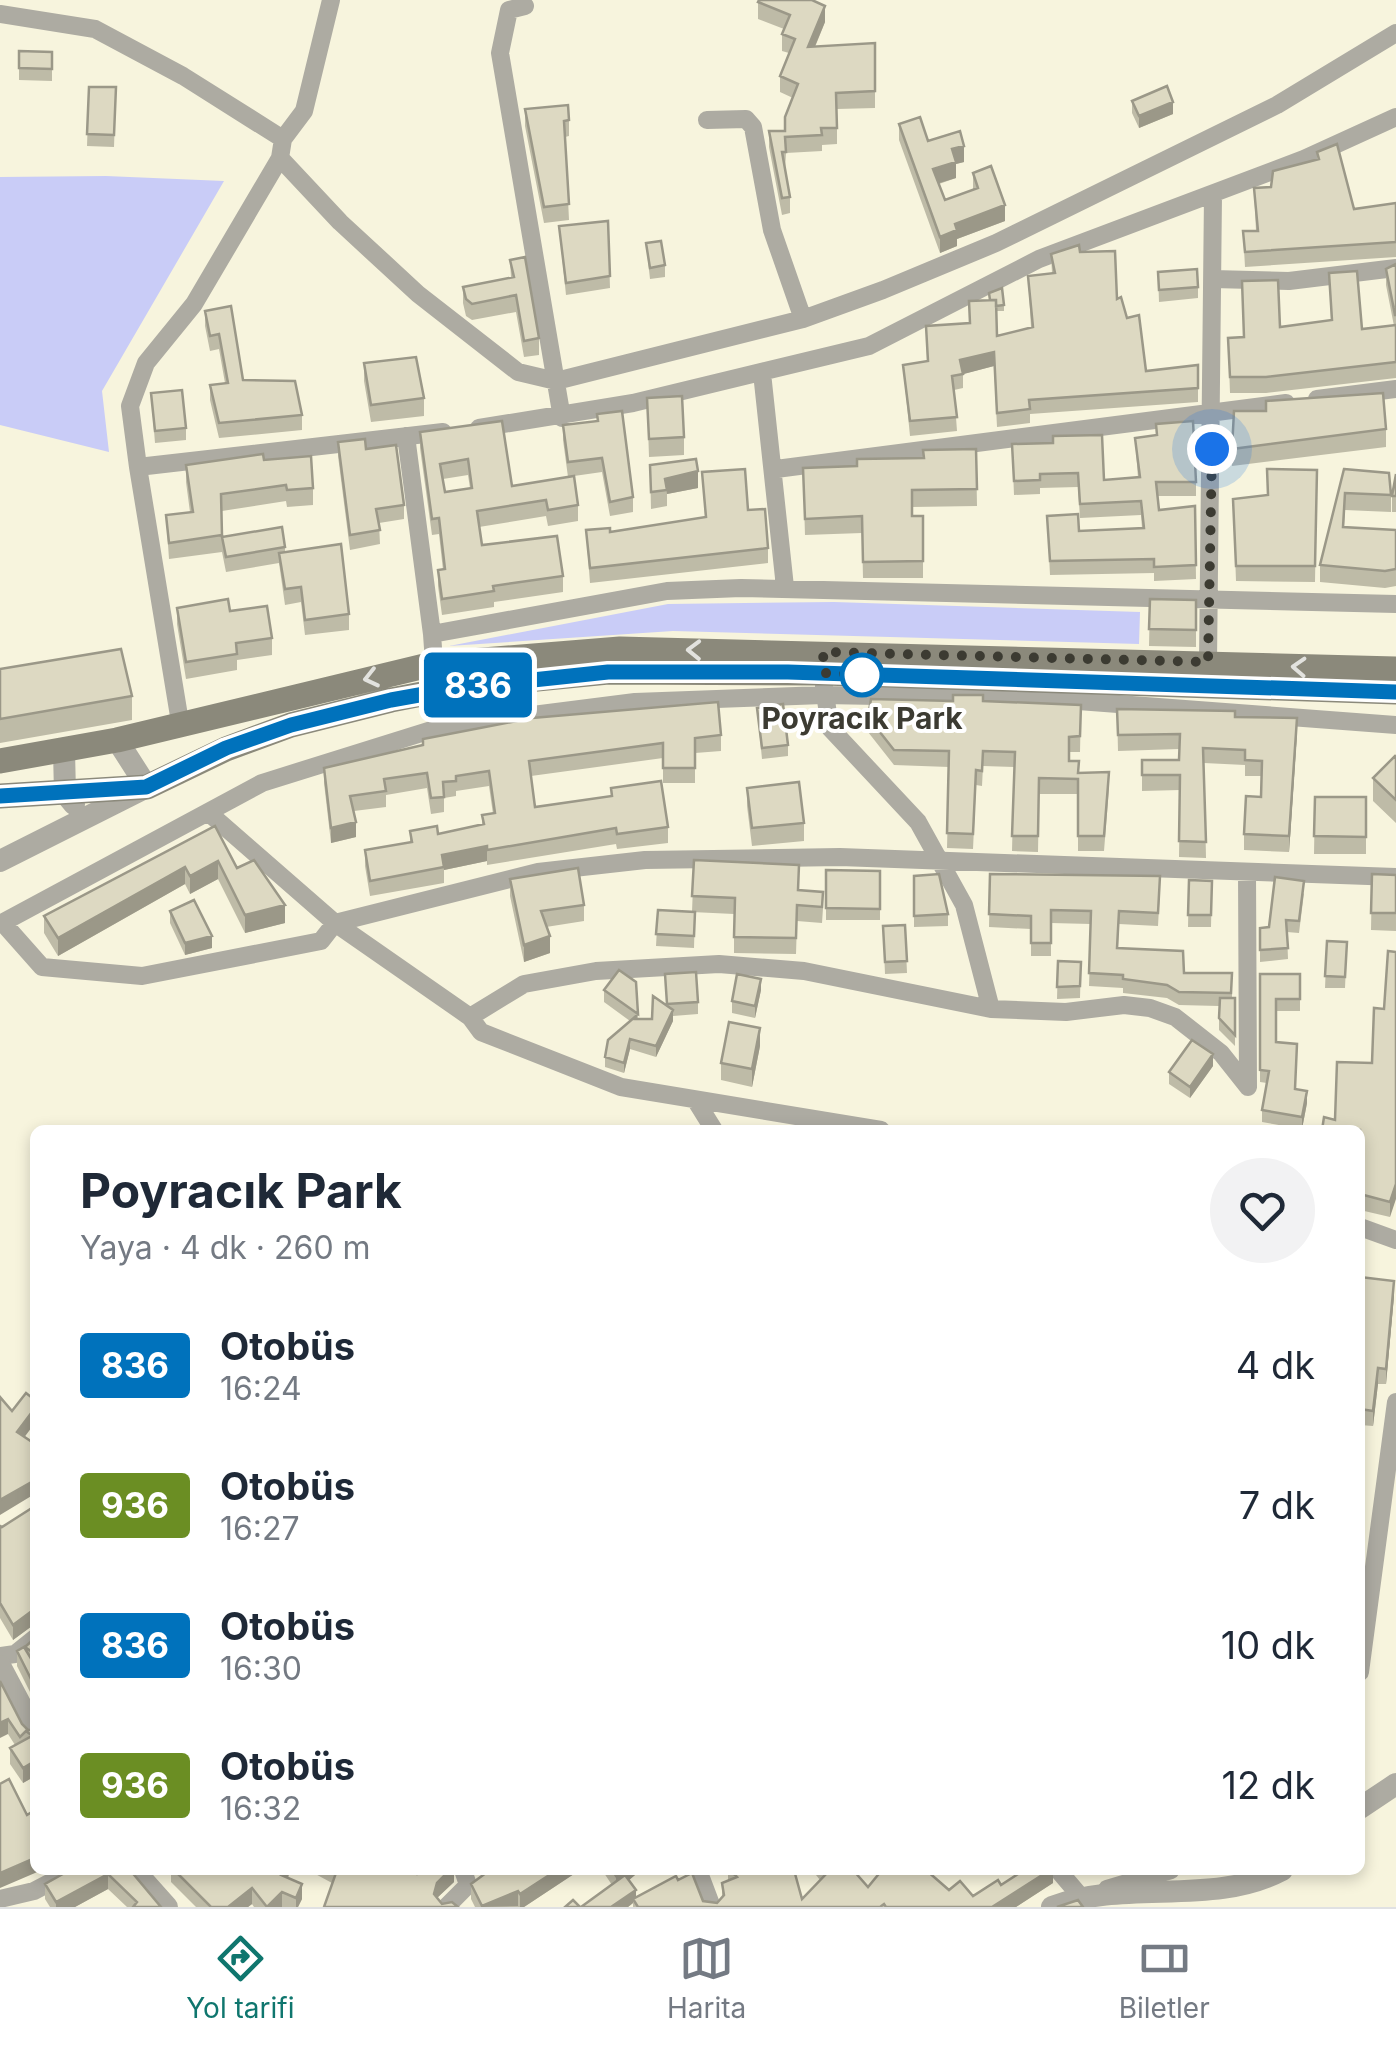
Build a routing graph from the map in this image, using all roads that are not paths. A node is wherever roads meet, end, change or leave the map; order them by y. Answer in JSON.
{"nodes":[{"id":1,"x":331,"y":0,"type":"edge"},
{"id":2,"x":525,"y":6,"type":"dead end"},
{"id":3,"x":0,"y":14,"type":"edge"},
{"id":4,"x":1396,"y":33,"type":"edge"},
{"id":5,"x":1396,"y":117,"type":"edge"},
{"id":6,"x":707,"y":120,"type":"dead end"},
{"id":7,"x":282,"y":148,"type":"junction"},
{"id":8,"x":1213,"y":195,"type":"junction"},
{"id":9,"x":1396,"y":268,"type":"edge"},
{"id":10,"x":1212,"y":279,"type":"junction"},
{"id":11,"x":802,"y":319,"type":"junction"},
{"id":12,"x":762,"y":373,"type":"junction"},
{"id":13,"x":556,"y":381,"type":"junction"},
{"id":14,"x":1396,"y":389,"type":"edge"},
{"id":15,"x":1212,"y":412,"type":"junction"},
{"id":16,"x":562,"y":418,"type":"junction"},
{"id":17,"x":406,"y":436,"type":"junction"},
{"id":18,"x":138,"y":467,"type":"junction"},
{"id":19,"x":776,"y":468,"type":"junction"},
{"id":20,"x":785,"y":587,"type":"junction"},
{"id":21,"x":1211,"y":598,"type":"junction"},
{"id":22,"x":1396,"y":604,"type":"edge"},
{"id":23,"x":432,"y":634,"type":"junction"},
{"id":24,"x":1208,"y":662,"type":"junction"},
{"id":25,"x":433,"y":664,"type":"junction"},
{"id":26,"x":1396,"y":669,"type":"edge"},
{"id":27,"x":824,"y":673,"type":"junction"},
{"id":28,"x":438,"y":691,"type":"junction"},
{"id":29,"x":1396,"y":692,"type":"edge"},
{"id":30,"x":180,"y":722,"type":"junction"},
{"id":31,"x":1396,"y":725,"type":"edge"},
{"id":32,"x":117,"y":740,"type":"junction"},
{"id":33,"x":64,"y":751,"type":"junction"},
{"id":34,"x":0,"y":761,"type":"edge"},
{"id":35,"x":146,"y":787,"type":"junction"},
{"id":36,"x":65,"y":792,"type":"junction"},
{"id":37,"x":0,"y":796,"type":"edge"},
{"id":38,"x":210,"y":814,"type":"junction"},
{"id":39,"x":86,"y":820,"type":"junction"},
{"id":40,"x":0,"y":861,"type":"edge"},
{"id":41,"x":937,"y":864,"type":"junction"},
{"id":42,"x":1247,"y":872,"type":"junction"},
{"id":43,"x":1396,"y":876,"type":"edge"},
{"id":44,"x":336,"y":922,"type":"junction"},
{"id":45,"x":1,"y":923,"type":"edge"},
{"id":46,"x":991,"y":1010,"type":"junction"},
{"id":47,"x":470,"y":1017,"type":"junction"},
{"id":48,"x":696,"y":1101,"type":"junction"},
{"id":49,"x":785,"y":1123,"type":"edge"},
{"id":50,"x":711,"y":1125,"type":"edge"},
{"id":51,"x":812,"y":1125,"type":"edge"},
{"id":52,"x":1365,"y":1229,"type":"edge"},
{"id":53,"x":1396,"y":1240,"type":"edge"},
{"id":54,"x":1396,"y":1402,"type":"edge"},
{"id":55,"x":1365,"y":1634,"type":"edge"},
{"id":56,"x":30,"y":1642,"type":"edge"},
{"id":57,"x":0,"y":1656,"type":"edge"},
{"id":58,"x":3,"y":1683,"type":"edge"},
{"id":59,"x":30,"y":1724,"type":"edge"},
{"id":60,"x":1396,"y":1784,"type":"edge"},
{"id":61,"x":1365,"y":1805,"type":"edge"},
{"id":62,"x":64,"y":1875,"type":"edge"},
{"id":63,"x":137,"y":1875,"type":"edge"},
{"id":64,"x":465,"y":1875,"type":"edge"},
{"id":65,"x":700,"y":1875,"type":"edge"},
{"id":66,"x":1063,"y":1875,"type":"edge"},
{"id":67,"x":1154,"y":1875,"type":"edge"},
{"id":68,"x":1269,"y":1875,"type":"edge"},
{"id":69,"x":0,"y":1899,"type":"edge"},
{"id":70,"x":1090,"y":1900,"type":"edge"},
{"id":71,"x":157,"y":1904,"type":"edge"},
{"id":72,"x":446,"y":1907,"type":"edge"},
{"id":73,"x":712,"y":1907,"type":"edge"},
{"id":74,"x":1052,"y":1907,"type":"edge"}],
"edges":[{"from":1,"to":7,"type":"street"},
{"from":2,"to":13,"type":"street"},
{"from":3,"to":7,"type":"street"},
{"from":4,"to":11,"type":"street"},
{"from":5,"to":8,"type":"street"},
{"from":6,"to":11,"type":"street"},
{"from":7,"to":13,"type":"street"},
{"from":7,"to":18,"type":"street"},
{"from":8,"to":10,"type":"street"},
{"from":8,"to":12,"type":"street"},
{"from":9,"to":10,"type":"street"},
{"from":10,"to":15,"type":"street"},
{"from":11,"to":13,"type":"street"},
{"from":12,"to":16,"type":"street"},
{"from":12,"to":19,"type":"street"},
{"from":13,"to":16,"type":"street"},
{"from":14,"to":15,"type":"street"},
{"from":15,"to":19,"type":"street"},
{"from":15,"to":21,"type":"street"},
{"from":16,"to":17,"type":"street"},
{"from":17,"to":18,"type":"street"},
{"from":17,"to":23,"type":"street"},
{"from":18,"to":30,"type":"street"},
{"from":19,"to":20,"type":"street"},
{"from":20,"to":21,"type":"street"},
{"from":20,"to":23,"type":"street"},
{"from":21,"to":22,"type":"street"},
{"from":21,"to":24,"type":"street"},
{"from":23,"to":25,"type":"street"},
{"from":26,"to":24,"type":"main road","one_way":true},
{"from":24,"to":27,"type":"main road"},
{"from":27,"to":25,"type":"main road","one_way":true},
{"from":25,"to":28,"type":"street"},
{"from":25,"to":30,"type":"main road","one_way":true},
{"from":27,"to":28,"type":"main road"},
{"from":27,"to":29,"type":"main road"},
{"from":27,"to":31,"type":"street"},
{"from":27,"to":38,"type":"street"},
{"from":27,"to":41,"type":"street"},
{"from":28,"to":35,"type":"main road"},
{"from":30,"to":32,"type":"main road"},
{"from":32,"to":33,"type":"main road"},
{"from":32,"to":35,"type":"street"},
{"from":33,"to":34,"type":"main road"},
{"from":33,"to":36,"type":"street"},
{"from":35,"to":36,"type":"main road"},
{"from":35,"to":39,"type":"street"},
{"from":36,"to":37,"type":"main road"},
{"from":36,"to":39,"type":"street"},
{"from":38,"to":44,"type":"street"},
{"from":38,"to":45,"type":"street"},
{"from":39,"to":40,"type":"street"},
{"from":41,"to":42,"type":"street"},
{"from":41,"to":44,"type":"street"},
{"from":41,"to":46,"type":"street"},
{"from":42,"to":43,"type":"street"},
{"from":42,"to":46,"type":"street"},
{"from":44,"to":45,"type":"street"},
{"from":44,"to":47,"type":"street"},
{"from":46,"to":47,"type":"street"},
{"from":47,"to":48,"type":"street"},
{"from":48,"to":49,"type":"street"},
{"from":48,"to":50,"type":"street"},
{"from":49,"to":51,"type":"street"},
{"from":52,"to":53,"type":"street"},
{"from":54,"to":55,"type":"street"},
{"from":56,"to":57,"type":"street"},
{"from":58,"to":59,"type":"street"},
{"from":60,"to":61,"type":"street"},
{"from":62,"to":69,"type":"street"},
{"from":63,"to":71,"type":"street"},
{"from":64,"to":72,"type":"street"},
{"from":65,"to":73,"type":"street"},
{"from":66,"to":70,"type":"street"},
{"from":67,"to":70,"type":"street"},
{"from":68,"to":70,"type":"street"},
{"from":70,"to":74,"type":"street"}]}
